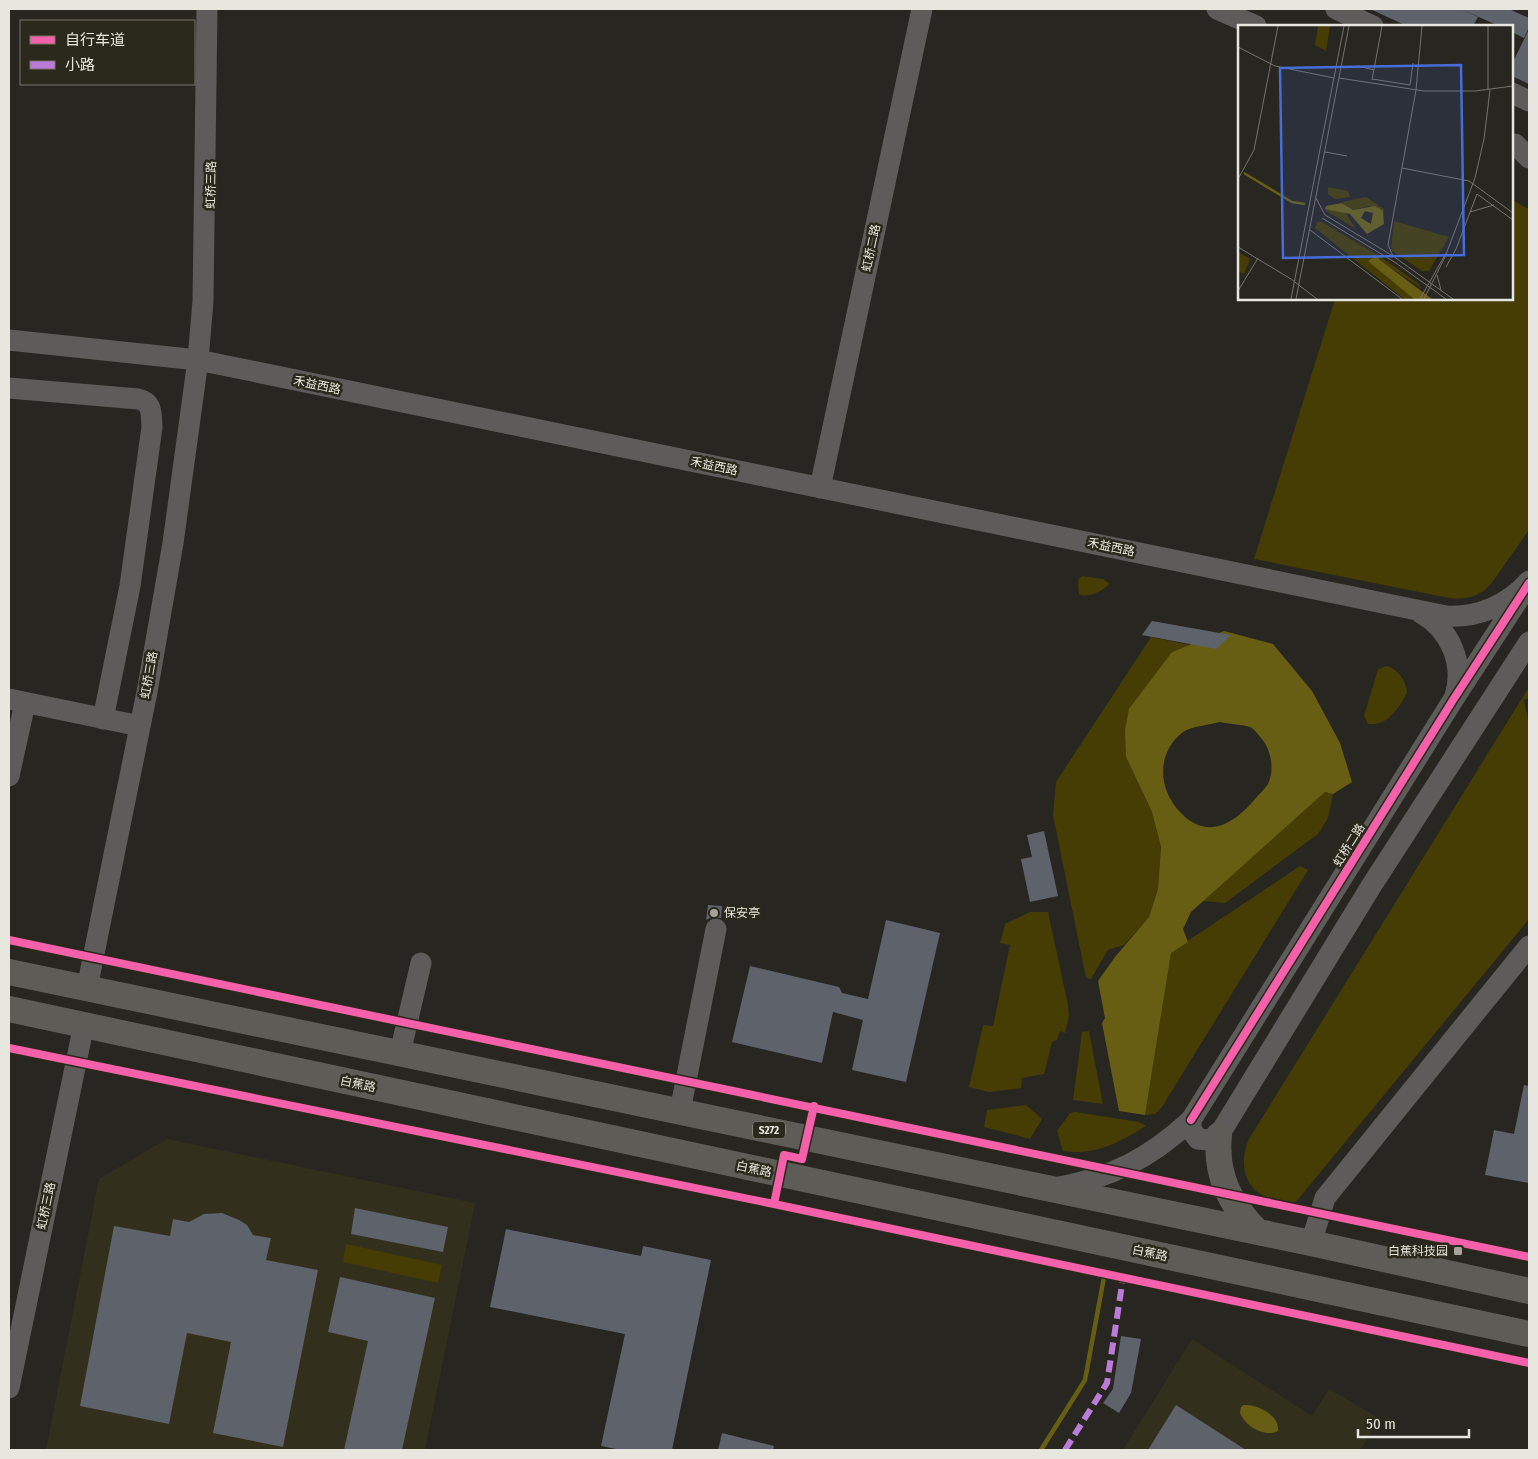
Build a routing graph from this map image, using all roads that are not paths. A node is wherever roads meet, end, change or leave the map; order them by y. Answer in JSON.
{"nodes":[{"id":1,"x":207,"y":9,"type":"edge"},
{"id":2,"x":214,"y":9,"type":"edge"},
{"id":3,"x":922,"y":9,"type":"edge"},
{"id":4,"x":1217,"y":9,"type":"edge"},
{"id":5,"x":1336,"y":9,"type":"edge"},
{"id":6,"x":1254,"y":25,"type":"edge"},
{"id":7,"x":1371,"y":25,"type":"edge"},
{"id":8,"x":1513,"y":93,"type":"edge"},
{"id":9,"x":1529,"y":101,"type":"edge"},
{"id":10,"x":9,"y":340,"type":"edge"},
{"id":11,"x":198,"y":360,"type":"junction"},
{"id":12,"x":9,"y":388,"type":"edge"},
{"id":13,"x":820,"y":488,"type":"junction"},
{"id":14,"x":1529,"y":582,"type":"edge"},
{"id":15,"x":1417,"y":610,"type":"junction"},
{"id":16,"x":1529,"y":642,"type":"edge"},
{"id":17,"x":1453,"y":700,"type":"junction"},
{"id":18,"x":17,"y":701,"type":"edge"},
{"id":19,"x":103,"y":719,"type":"junction"},
{"id":20,"x":140,"y":726,"type":"junction"},
{"id":21,"x":9,"y":776,"type":"edge"},
{"id":22,"x":716,"y":929,"type":"dead end"},
{"id":23,"x":1529,"y":946,"type":"edge"},
{"id":24,"x":420,"y":963,"type":"dead end"},
{"id":25,"x":9,"y":972,"type":"edge"},
{"id":26,"x":87,"y":988,"type":"junction"},
{"id":27,"x":9,"y":1009,"type":"edge"},
{"id":28,"x":84,"y":1024,"type":"junction"},
{"id":29,"x":400,"y":1053,"type":"junction"},
{"id":30,"x":680,"y":1111,"type":"junction"},
{"id":31,"x":1191,"y":1120,"type":"junction"},
{"id":32,"x":1219,"y":1135,"type":"junction"},
{"id":33,"x":1050,"y":1188,"type":"junction"},
{"id":34,"x":1258,"y":1232,"type":"junction"},
{"id":35,"x":1312,"y":1243,"type":"junction"},
{"id":36,"x":1529,"y":1291,"type":"edge"},
{"id":37,"x":1529,"y":1334,"type":"edge"},
{"id":38,"x":9,"y":1388,"type":"edge"}],
"edges":[{"from":1,"to":11,"type":"street","name":"虹桥三路"},
{"from":2,"to":11,"type":"street","name":"虹桥三路"},
{"from":3,"to":13,"type":"street","name":"虹桥二路"},
{"from":4,"to":6,"type":"street"},
{"from":5,"to":7,"type":"street"},
{"from":8,"to":9,"type":"street"},
{"from":10,"to":11,"type":"street","name":"禾益西路"},
{"from":11,"to":13,"type":"street","name":"禾益西路"},
{"from":11,"to":20,"type":"street","name":"虹桥三路"},
{"from":12,"to":19,"type":"street"},
{"from":13,"to":15,"type":"street","name":"禾益西路"},
{"from":14,"to":15,"type":"street","name":"禾益西路"},
{"from":14,"to":17,"type":"street","name":"虹桥二路"},
{"from":15,"to":17,"type":"street"},
{"from":16,"to":32,"type":"street"},
{"from":17,"to":31,"type":"street","name":"虹桥二路"},
{"from":18,"to":19,"type":"street"},
{"from":18,"to":21,"type":"street"},
{"from":19,"to":20,"type":"street"},
{"from":20,"to":26,"type":"street","name":"虹桥三路"},
{"from":22,"to":30,"type":"street"},
{"from":23,"to":35,"type":"street"},
{"from":24,"to":29,"type":"street"},
{"from":25,"to":26,"type":"main road","number":"S272"},
{"from":26,"to":29,"type":"main road","number":"S272"},
{"from":27,"to":28,"type":"main road","name":"白蕉路"},
{"from":28,"to":37,"type":"main road","name":"白蕉路"},
{"from":28,"to":38,"type":"street","name":"虹桥三路"},
{"from":29,"to":30,"type":"main road","number":"S272"},
{"from":30,"to":33,"type":"main road","number":"S272"},
{"from":31,"to":32,"type":"street"},
{"from":31,"to":33,"type":"street","name":"虹桥二路"},
{"from":32,"to":34,"type":"main road"},
{"from":33,"to":34,"type":"main road","number":"S272"},
{"from":34,"to":35,"type":"main road","number":"S272"},
{"from":35,"to":36,"type":"main road","number":"S272"}]}
